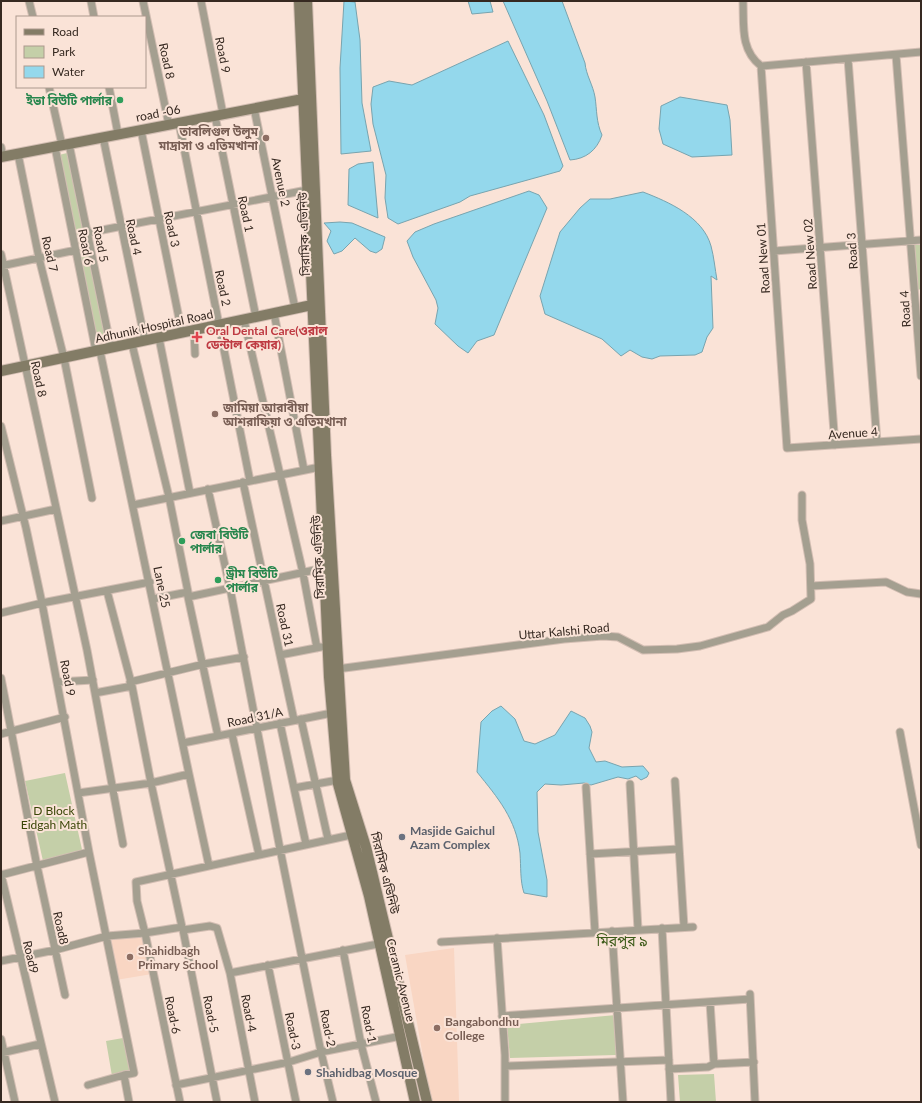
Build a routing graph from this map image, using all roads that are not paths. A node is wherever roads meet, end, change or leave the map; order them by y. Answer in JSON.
{"nodes":[{"id":1,"x":29,"y":1,"type":"edge"},
{"id":2,"x":91,"y":1,"type":"edge"},
{"id":3,"x":144,"y":1,"type":"edge"},
{"id":4,"x":201,"y":1,"type":"edge"},
{"id":5,"x":298,"y":1,"type":"edge"},
{"id":6,"x":306,"y":1,"type":"edge"},
{"id":7,"x":743,"y":1,"type":"edge"},
{"id":8,"x":33,"y":16,"type":"edge"},
{"id":9,"x":94,"y":16,"type":"edge"},
{"id":10,"x":921,"y":52,"type":"edge"},
{"id":11,"x":896,"y":55,"type":"junction"},
{"id":12,"x":848,"y":59,"type":"junction"},
{"id":13,"x":806,"y":62,"type":"junction"},
{"id":14,"x":761,"y":66,"type":"junction"},
{"id":15,"x":49,"y":88,"type":"edge"},
{"id":16,"x":108,"y":88,"type":"edge"},
{"id":17,"x":303,"y":99,"type":"junction"},
{"id":18,"x":254,"y":108,"type":"junction"},
{"id":19,"x":219,"y":115,"type":"junction"},
{"id":20,"x":174,"y":124,"type":"junction"},
{"id":21,"x":141,"y":130,"type":"junction"},
{"id":22,"x":118,"y":134,"type":"junction"},
{"id":23,"x":103,"y":138,"type":"junction"},
{"id":24,"x":62,"y":145,"type":"junction"},
{"id":25,"x":2,"y":154,"type":"edge"},
{"id":26,"x":18,"y":154,"type":"junction"},
{"id":27,"x":307,"y":190,"type":"junction"},
{"id":28,"x":273,"y":197,"type":"junction"},
{"id":29,"x":233,"y":204,"type":"junction"},
{"id":30,"x":196,"y":211,"type":"junction"},
{"id":31,"x":159,"y":218,"type":"junction"},
{"id":32,"x":121,"y":226,"type":"junction"},
{"id":33,"x":88,"y":233,"type":"junction"},
{"id":34,"x":921,"y":240,"type":"edge"},
{"id":35,"x":912,"y":241,"type":"junction"},
{"id":36,"x":863,"y":244,"type":"junction"},
{"id":37,"x":821,"y":248,"type":"junction"},
{"id":38,"x":76,"y":250,"type":"junction"},
{"id":39,"x":774,"y":251,"type":"junction"},
{"id":40,"x":1,"y":254,"type":"edge"},
{"id":41,"x":39,"y":258,"type":"junction"},
{"id":42,"x":2,"y":266,"type":"edge"},
{"id":43,"x":918,"y":299,"type":"edge"},
{"id":44,"x":312,"y":305,"type":"junction"},
{"id":45,"x":296,"y":308,"type":"junction"},
{"id":46,"x":274,"y":313,"type":"junction"},
{"id":47,"x":256,"y":317,"type":"junction"},
{"id":48,"x":244,"y":320,"type":"junction"},
{"id":49,"x":219,"y":325,"type":"junction"},
{"id":50,"x":194,"y":330,"type":"junction"},
{"id":51,"x":182,"y":333,"type":"junction"},
{"id":52,"x":159,"y":338,"type":"junction"},
{"id":53,"x":145,"y":341,"type":"junction"},
{"id":54,"x":132,"y":344,"type":"junction"},
{"id":55,"x":111,"y":348,"type":"junction"},
{"id":56,"x":98,"y":351,"type":"junction"},
{"id":57,"x":195,"y":354,"type":"dead end"},
{"id":58,"x":64,"y":358,"type":"junction"},
{"id":59,"x":25,"y":365,"type":"junction"},
{"id":60,"x":1,"y":371,"type":"edge"},
{"id":61,"x":921,"y":376,"type":"edge"},
{"id":62,"x":1,"y":426,"type":"edge"},
{"id":63,"x":921,"y":439,"type":"edge"},
{"id":64,"x":877,"y":442,"type":"junction"},
{"id":65,"x":835,"y":445,"type":"junction"},
{"id":66,"x":787,"y":448,"type":"joint"},
{"id":67,"x":320,"y":466,"type":"junction"},
{"id":68,"x":304,"y":470,"type":"junction"},
{"id":69,"x":279,"y":475,"type":"junction"},
{"id":70,"x":246,"y":482,"type":"junction"},
{"id":71,"x":208,"y":489,"type":"junction"},
{"id":72,"x":190,"y":493,"type":"junction"},
{"id":73,"x":802,"y":495,"type":"dead end"},
{"id":74,"x":169,"y":497,"type":"junction"},
{"id":75,"x":92,"y":498,"type":"dead end"},
{"id":76,"x":133,"y":505,"type":"junction"},
{"id":77,"x":56,"y":509,"type":"junction"},
{"id":78,"x":23,"y":516,"type":"junction"},
{"id":79,"x":1,"y":521,"type":"edge"},
{"id":80,"x":324,"y":568,"type":"junction"},
{"id":81,"x":303,"y":573,"type":"junction"},
{"id":82,"x":265,"y":581,"type":"junction"},
{"id":83,"x":150,"y":582,"type":"junction"},
{"id":84,"x":811,"y":586,"type":"junction"},
{"id":85,"x":230,"y":588,"type":"junction"},
{"id":86,"x":107,"y":591,"type":"junction"},
{"id":87,"x":921,"y":594,"type":"edge"},
{"id":88,"x":188,"y":595,"type":"junction"},
{"id":89,"x":75,"y":597,"type":"junction"},
{"id":90,"x":153,"y":599,"type":"junction"},
{"id":91,"x":42,"y":603,"type":"junction"},
{"id":92,"x":1,"y":613,"type":"edge"},
{"id":93,"x":328,"y":646,"type":"junction"},
{"id":94,"x":317,"y":648,"type":"junction"},
{"id":95,"x":280,"y":655,"type":"junction"},
{"id":96,"x":244,"y":657,"type":"junction"},
{"id":97,"x":204,"y":664,"type":"junction"},
{"id":98,"x":337,"y":669,"type":"junction"},
{"id":99,"x":168,"y":673,"type":"junction"},
{"id":100,"x":329,"y":677,"type":"joint"},
{"id":101,"x":1,"y":678,"type":"edge"},
{"id":102,"x":93,"y":680,"type":"junction"},
{"id":103,"x":57,"y":682,"type":"junction"},
{"id":104,"x":131,"y":684,"type":"junction"},
{"id":105,"x":95,"y":693,"type":"junction"},
{"id":106,"x":332,"y":713,"type":"junction"},
{"id":107,"x":65,"y":717,"type":"junction"},
{"id":108,"x":298,"y":720,"type":"junction"},
{"id":109,"x":280,"y":723,"type":"junction"},
{"id":110,"x":257,"y":728,"type":"junction"},
{"id":111,"x":900,"y":732,"type":"dead end"},
{"id":112,"x":10,"y":733,"type":"junction"},
{"id":113,"x":1,"y":734,"type":"edge"},
{"id":114,"x":232,"y":734,"type":"junction"},
{"id":115,"x":218,"y":736,"type":"junction"},
{"id":116,"x":183,"y":743,"type":"junction"},
{"id":117,"x":189,"y":774,"type":"junction"},
{"id":118,"x":338,"y":780,"type":"junction"},
{"id":119,"x":675,"y":781,"type":"dead end"},
{"id":120,"x":151,"y":783,"type":"junction"},
{"id":121,"x":630,"y":784,"type":"dead end"},
{"id":122,"x":315,"y":785,"type":"junction"},
{"id":123,"x":586,"y":787,"type":"dead end"},
{"id":124,"x":113,"y":788,"type":"junction"},
{"id":125,"x":294,"y":788,"type":"junction"},
{"id":126,"x":78,"y":793,"type":"junction"},
{"id":127,"x":351,"y":835,"type":"junction"},
{"id":128,"x":328,"y":840,"type":"junction"},
{"id":129,"x":123,"y":844,"type":"dead end"},
{"id":130,"x":306,"y":844,"type":"junction"},
{"id":131,"x":921,"y":845,"type":"edge"},
{"id":132,"x":280,"y":849,"type":"junction"},
{"id":133,"x":679,"y":849,"type":"junction"},
{"id":134,"x":89,"y":852,"type":"junction"},
{"id":135,"x":634,"y":852,"type":"junction"},
{"id":136,"x":590,"y":854,"type":"junction"},
{"id":137,"x":259,"y":855,"type":"junction"},
{"id":138,"x":37,"y":866,"type":"junction"},
{"id":139,"x":209,"y":866,"type":"junction"},
{"id":140,"x":170,"y":874,"type":"junction"},
{"id":141,"x":1,"y":875,"type":"edge"},
{"id":142,"x":693,"y":926,"type":"dead end"},
{"id":143,"x":684,"y":927,"type":"junction"},
{"id":144,"x":183,"y":928,"type":"junction"},
{"id":145,"x":662,"y":928,"type":"junction"},
{"id":146,"x":638,"y":930,"type":"junction"},
{"id":147,"x":612,"y":931,"type":"junction"},
{"id":148,"x":595,"y":932,"type":"junction"},
{"id":149,"x":145,"y":933,"type":"junction"},
{"id":150,"x":107,"y":936,"type":"junction"},
{"id":151,"x":498,"y":938,"type":"junction"},
{"id":152,"x":441,"y":942,"type":"dead end"},
{"id":153,"x":378,"y":944,"type":"junction"},
{"id":154,"x":54,"y":950,"type":"junction"},
{"id":155,"x":343,"y":950,"type":"junction"},
{"id":156,"x":20,"y":957,"type":"junction"},
{"id":157,"x":303,"y":958,"type":"junction"},
{"id":158,"x":1,"y":961,"type":"edge"},
{"id":159,"x":268,"y":965,"type":"junction"},
{"id":160,"x":230,"y":973,"type":"junction"},
{"id":161,"x":65,"y":995,"type":"dead end"},
{"id":162,"x":710,"y":1002,"type":"junction"},
{"id":163,"x":666,"y":1004,"type":"junction"},
{"id":164,"x":617,"y":1008,"type":"junction"},
{"id":165,"x":502,"y":1016,"type":"junction"},
{"id":166,"x":401,"y":1036,"type":"junction"},
{"id":167,"x":1,"y":1039,"type":"edge"},
{"id":168,"x":40,"y":1044,"type":"junction"},
{"id":169,"x":361,"y":1044,"type":"junction"},
{"id":170,"x":2,"y":1052,"type":"edge"},
{"id":171,"x":321,"y":1052,"type":"junction"},
{"id":172,"x":669,"y":1060,"type":"junction"},
{"id":173,"x":288,"y":1062,"type":"junction"},
{"id":174,"x":621,"y":1062,"type":"junction"},
{"id":175,"x":754,"y":1062,"type":"junction"},
{"id":176,"x":714,"y":1064,"type":"junction"},
{"id":177,"x":505,"y":1066,"type":"junction"},
{"id":178,"x":669,"y":1069,"type":"junction"},
{"id":179,"x":248,"y":1070,"type":"junction"},
{"id":180,"x":124,"y":1075,"type":"junction"},
{"id":181,"x":212,"y":1077,"type":"junction"},
{"id":182,"x":88,"y":1085,"type":"dead end"},
{"id":183,"x":176,"y":1085,"type":"junction"},
{"id":184,"x":15,"y":1102,"type":"edge"},
{"id":185,"x":55,"y":1102,"type":"edge"},
{"id":186,"x":129,"y":1102,"type":"edge"},
{"id":187,"x":180,"y":1102,"type":"edge"},
{"id":188,"x":217,"y":1102,"type":"edge"},
{"id":189,"x":255,"y":1102,"type":"edge"},
{"id":190,"x":296,"y":1102,"type":"edge"},
{"id":191,"x":333,"y":1102,"type":"edge"},
{"id":192,"x":376,"y":1102,"type":"edge"},
{"id":193,"x":415,"y":1102,"type":"edge"},
{"id":194,"x":427,"y":1102,"type":"edge"},
{"id":195,"x":505,"y":1102,"type":"edge"},
{"id":196,"x":623,"y":1102,"type":"edge"},
{"id":197,"x":671,"y":1102,"type":"edge"},
{"id":198,"x":755,"y":1102,"type":"edge"}],
"edges":[{"from":1,"to":8,"type":"street"},
{"from":2,"to":9,"type":"street"},
{"from":3,"to":20,"type":"street","name":"Road 8"},
{"from":4,"to":19,"type":"street","name":"Road 9"},
{"from":5,"to":17,"type":"main road","name":"সিরামিক এভিনিউ"},
{"from":6,"to":98,"type":"main road","name":"সিরামিক এভিনিউ"},
{"from":7,"to":14,"type":"street"},
{"from":10,"to":11,"type":"street"},
{"from":11,"to":12,"type":"street"},
{"from":11,"to":35,"type":"street","name":"Road 4"},
{"from":12,"to":13,"type":"street"},
{"from":12,"to":36,"type":"street","name":"Road 3"},
{"from":13,"to":14,"type":"street"},
{"from":13,"to":37,"type":"street","name":"Road New 02"},
{"from":14,"to":39,"type":"street","name":"Road New 01"},
{"from":15,"to":24,"type":"street","name":"Road 6"},
{"from":16,"to":22,"type":"street"},
{"from":17,"to":18,"type":"main road","name":"road -06"},
{"from":17,"to":27,"type":"main road","name":"সিরামিক এভিনিউ"},
{"from":18,"to":19,"type":"main road","name":"road -06"},
{"from":18,"to":28,"type":"street","name":"Avenue 2"},
{"from":19,"to":20,"type":"main road","name":"road -06"},
{"from":19,"to":29,"type":"street","name":"Road 1"},
{"from":20,"to":21,"type":"main road","name":"road -06"},
{"from":20,"to":30,"type":"street","name":"Road 2"},
{"from":21,"to":22,"type":"main road","name":"road -06"},
{"from":21,"to":31,"type":"street","name":"Road 3"},
{"from":22,"to":23,"type":"main road","name":"road -06"},
{"from":23,"to":24,"type":"main road","name":"road -06"},
{"from":23,"to":32,"type":"street","name":"Road 4"},
{"from":24,"to":26,"type":"main road","name":"road -06"},
{"from":24,"to":33,"type":"street","name":"Road 5"},
{"from":24,"to":38,"type":"street","name":"Road 6"},
{"from":25,"to":26,"type":"main road","name":"road -06"},
{"from":26,"to":41,"type":"street","name":"Road 7"},
{"from":27,"to":28,"type":"street"},
{"from":27,"to":44,"type":"main road","name":"সিরামিক এভিনিউ"},
{"from":28,"to":29,"type":"street"},
{"from":28,"to":45,"type":"street","name":"Avenue 2"},
{"from":29,"to":30,"type":"street"},
{"from":29,"to":47,"type":"street","name":"Road 1"},
{"from":30,"to":31,"type":"street"},
{"from":30,"to":49,"type":"street","name":"Road 2"},
{"from":31,"to":32,"type":"street"},
{"from":31,"to":51,"type":"street","name":"Road 3"},
{"from":32,"to":33,"type":"street"},
{"from":32,"to":53,"type":"street","name":"Road 4"},
{"from":33,"to":55,"type":"street","name":"Road 5"},
{"from":34,"to":35,"type":"street"},
{"from":35,"to":36,"type":"street"},
{"from":35,"to":43,"type":"street","name":"Road 4"},
{"from":36,"to":37,"type":"street"},
{"from":36,"to":64,"type":"street","name":"Road 3"},
{"from":37,"to":39,"type":"street"},
{"from":37,"to":65,"type":"street","name":"Road New 02"},
{"from":38,"to":41,"type":"street"},
{"from":38,"to":56,"type":"street","name":"Road 6"},
{"from":39,"to":66,"type":"street","name":"Road New 01"},
{"from":40,"to":42,"type":"street","name":"Road 8"},
{"from":41,"to":42,"type":"street"},
{"from":41,"to":58,"type":"street","name":"Road 7"},
{"from":42,"to":59,"type":"street","name":"Road 8"},
{"from":43,"to":61,"type":"street","name":"Road 4"},
{"from":44,"to":45,"type":"main road","name":"Adhunik Hospital Road"},
{"from":44,"to":67,"type":"main road","name":"সিরামিক এভিনিউ"},
{"from":45,"to":46,"type":"main road","name":"Adhunik Hospital Road"},
{"from":46,"to":47,"type":"main road","name":"Adhunik Hospital Road"},
{"from":46,"to":68,"type":"street"},
{"from":47,"to":48,"type":"main road","name":"Adhunik Hospital Road"},
{"from":48,"to":49,"type":"main road","name":"Adhunik Hospital Road"},
{"from":48,"to":69,"type":"street"},
{"from":49,"to":50,"type":"main road","name":"Adhunik Hospital Road"},
{"from":49,"to":70,"type":"street","name":"Road 2"},
{"from":50,"to":51,"type":"main road","name":"Adhunik Hospital Road"},
{"from":50,"to":57,"type":"street"},
{"from":51,"to":52,"type":"main road","name":"Adhunik Hospital Road"},
{"from":52,"to":53,"type":"main road","name":"Adhunik Hospital Road"},
{"from":52,"to":72,"type":"street"},
{"from":53,"to":54,"type":"main road","name":"Adhunik Hospital Road"},
{"from":54,"to":55,"type":"main road","name":"Adhunik Hospital Road"},
{"from":54,"to":74,"type":"street"},
{"from":55,"to":56,"type":"main road","name":"Adhunik Hospital Road"},
{"from":56,"to":58,"type":"main road","name":"Adhunik Hospital Road"},
{"from":56,"to":76,"type":"street","name":"Road 6"},
{"from":58,"to":59,"type":"main road","name":"Adhunik Hospital Road"},
{"from":58,"to":75,"type":"street","name":"Road 7"},
{"from":59,"to":60,"type":"main road","name":"Adhunik Hospital Road"},
{"from":59,"to":77,"type":"street","name":"Road 8"},
{"from":62,"to":78,"type":"street","name":"Road 9"},
{"from":63,"to":64,"type":"street","name":"Avenue 4"},
{"from":64,"to":65,"type":"street","name":"Avenue 4"},
{"from":65,"to":66,"type":"street","name":"Avenue 4"},
{"from":67,"to":68,"type":"street"},
{"from":67,"to":80,"type":"main road","name":"সিরামিক এভিনিউ"},
{"from":68,"to":69,"type":"street"},
{"from":69,"to":70,"type":"street"},
{"from":69,"to":81,"type":"street"},
{"from":70,"to":71,"type":"street"},
{"from":70,"to":82,"type":"street","name":"Road 31"},
{"from":71,"to":72,"type":"street"},
{"from":71,"to":85,"type":"street","name":"Road-2"},
{"from":72,"to":74,"type":"street"},
{"from":73,"to":84,"type":"street"},
{"from":74,"to":76,"type":"street"},
{"from":74,"to":88,"type":"street"},
{"from":76,"to":83,"type":"street","name":"Lane 25"},
{"from":77,"to":78,"type":"street"},
{"from":77,"to":89,"type":"street","name":"Road 8"},
{"from":78,"to":79,"type":"street"},
{"from":78,"to":91,"type":"street","name":"Road 9"},
{"from":80,"to":81,"type":"street"},
{"from":80,"to":93,"type":"main road","name":"সিরামিক এভিনিউ"},
{"from":81,"to":82,"type":"street"},
{"from":81,"to":94,"type":"street"},
{"from":82,"to":85,"type":"street"},
{"from":82,"to":95,"type":"street","name":"Road 31"},
{"from":83,"to":86,"type":"street"},
{"from":83,"to":90,"type":"street","name":"Lane 25"},
{"from":84,"to":87,"type":"street"},
{"from":84,"to":98,"type":"street","name":"Uttar Kalshi Road"},
{"from":85,"to":88,"type":"street"},
{"from":85,"to":96,"type":"street","name":"Road-2"},
{"from":86,"to":89,"type":"street"},
{"from":86,"to":104,"type":"street","name":"Road-5"},
{"from":88,"to":90,"type":"street"},
{"from":88,"to":97,"type":"street"},
{"from":89,"to":91,"type":"street"},
{"from":89,"to":102,"type":"street","name":"Road 8"},
{"from":90,"to":99,"type":"street","name":"Lane 25"},
{"from":91,"to":92,"type":"street"},
{"from":91,"to":103,"type":"street","name":"Road 9"},
{"from":93,"to":94,"type":"street","name":"Road 31"},
{"from":93,"to":100,"type":"main road","name":"সিরামিক এভিনিউ"},
{"from":94,"to":95,"type":"street","name":"Road 31"},
{"from":95,"to":108,"type":"street"},
{"from":96,"to":97,"type":"street"},
{"from":96,"to":110,"type":"street","name":"Road-2"},
{"from":97,"to":99,"type":"street"},
{"from":97,"to":115,"type":"street"},
{"from":98,"to":194,"type":"main road","name":"সিরামিক এভিনিউ"},
{"from":99,"to":104,"type":"street"},
{"from":99,"to":116,"type":"street","name":"Lane 25"},
{"from":100,"to":106,"type":"main road","name":"Ceramic Avenue"},
{"from":101,"to":112,"type":"street","name":"Road8"},
{"from":102,"to":103,"type":"street"},
{"from":102,"to":105,"type":"street","name":"Road 8"},
{"from":103,"to":107,"type":"street","name":"Road 9"},
{"from":104,"to":105,"type":"street"},
{"from":104,"to":120,"type":"street","name":"Road-5"},
{"from":105,"to":124,"type":"street","name":"Road 8"},
{"from":106,"to":108,"type":"street","name":"Road 31/A"},
{"from":106,"to":118,"type":"main road","name":"Ceramic Avenue"},
{"from":107,"to":112,"type":"street"},
{"from":107,"to":126,"type":"street","name":"Road 9"},
{"from":108,"to":109,"type":"street","name":"Road 31/A"},
{"from":108,"to":122,"type":"street"},
{"from":109,"to":110,"type":"street","name":"Road 31/A"},
{"from":109,"to":125,"type":"street"},
{"from":110,"to":114,"type":"street","name":"Road 31/A"},
{"from":110,"to":132,"type":"street","name":"Road-2"},
{"from":111,"to":131,"type":"street"},
{"from":112,"to":113,"type":"street"},
{"from":112,"to":138,"type":"street","name":"Road8"},
{"from":114,"to":115,"type":"street","name":"Road 31/A"},
{"from":114,"to":137,"type":"street"},
{"from":115,"to":116,"type":"street","name":"Road 31/A"},
{"from":116,"to":117,"type":"street","name":"Lane 25"},
{"from":117,"to":120,"type":"street"},
{"from":117,"to":139,"type":"street","name":"Lane 25"},
{"from":118,"to":122,"type":"street"},
{"from":118,"to":127,"type":"main road","name":"Ceramic Avenue"},
{"from":119,"to":133,"type":"street"},
{"from":120,"to":124,"type":"street"},
{"from":120,"to":140,"type":"street","name":"Road-5"},
{"from":121,"to":135,"type":"street"},
{"from":122,"to":125,"type":"street"},
{"from":122,"to":128,"type":"street"},
{"from":123,"to":136,"type":"street"},
{"from":124,"to":126,"type":"street"},
{"from":124,"to":129,"type":"street","name":"Road 8"},
{"from":125,"to":130,"type":"street"},
{"from":126,"to":134,"type":"street","name":"Road 9"},
{"from":127,"to":128,"type":"street"},
{"from":127,"to":153,"type":"main road","name":"Ceramic Avenue"},
{"from":128,"to":130,"type":"street"},
{"from":130,"to":132,"type":"street"},
{"from":132,"to":137,"type":"street"},
{"from":132,"to":157,"type":"street","name":"Road-2"},
{"from":133,"to":135,"type":"street"},
{"from":133,"to":143,"type":"street"},
{"from":134,"to":138,"type":"street"},
{"from":134,"to":150,"type":"street","name":"Road 9"},
{"from":135,"to":136,"type":"street"},
{"from":135,"to":146,"type":"street"},
{"from":136,"to":148,"type":"street"},
{"from":137,"to":139,"type":"street"},
{"from":138,"to":141,"type":"street"},
{"from":138,"to":154,"type":"street","name":"Road8"},
{"from":139,"to":140,"type":"street"},
{"from":140,"to":144,"type":"street","name":"Road-5"},
{"from":140,"to":149,"type":"street","name":"Road-6"},
{"from":141,"to":156,"type":"street","name":"Road9"},
{"from":142,"to":143,"type":"street"},
{"from":143,"to":145,"type":"street"},
{"from":144,"to":149,"type":"street"},
{"from":144,"to":160,"type":"street","name":"Road-4"},
{"from":144,"to":181,"type":"street","name":"Road-5"},
{"from":145,"to":146,"type":"street"},
{"from":145,"to":163,"type":"street"},
{"from":146,"to":147,"type":"street"},
{"from":147,"to":148,"type":"street"},
{"from":147,"to":164,"type":"street"},
{"from":148,"to":151,"type":"street"},
{"from":149,"to":150,"type":"street"},
{"from":149,"to":183,"type":"street","name":"Road-6"},
{"from":150,"to":154,"type":"street"},
{"from":150,"to":180,"type":"street","name":"Road 9"},
{"from":151,"to":152,"type":"street"},
{"from":151,"to":165,"type":"street"},
{"from":153,"to":155,"type":"street"},
{"from":153,"to":166,"type":"main road","name":"Ceramic Avenue"},
{"from":154,"to":156,"type":"street"},
{"from":154,"to":161,"type":"street","name":"Road8"},
{"from":155,"to":157,"type":"street"},
{"from":155,"to":169,"type":"street","name":"Road-1"},
{"from":156,"to":158,"type":"street"},
{"from":156,"to":168,"type":"street","name":"Road9"},
{"from":157,"to":159,"type":"street"},
{"from":157,"to":171,"type":"street","name":"Road-2"},
{"from":159,"to":160,"type":"street"},
{"from":159,"to":173,"type":"street","name":"Road-3"},
{"from":160,"to":179,"type":"street","name":"Road-4"},
{"from":162,"to":163,"type":"street"},
{"from":162,"to":175,"type":"street"},
{"from":162,"to":176,"type":"street"},
{"from":163,"to":164,"type":"street"},
{"from":163,"to":172,"type":"street"},
{"from":164,"to":165,"type":"street"},
{"from":164,"to":174,"type":"street"},
{"from":165,"to":177,"type":"street"},
{"from":166,"to":169,"type":"street"},
{"from":166,"to":193,"type":"main road","name":"Ceramic Avenue"},
{"from":167,"to":170,"type":"street"},
{"from":168,"to":170,"type":"street"},
{"from":168,"to":185,"type":"street","name":"Road9"},
{"from":169,"to":171,"type":"street"},
{"from":169,"to":192,"type":"street","name":"Road-1"},
{"from":170,"to":184,"type":"street"},
{"from":171,"to":173,"type":"street"},
{"from":171,"to":191,"type":"street","name":"Road-2"},
{"from":172,"to":174,"type":"street"},
{"from":172,"to":178,"type":"street"},
{"from":173,"to":179,"type":"street"},
{"from":173,"to":190,"type":"street","name":"Road-3"},
{"from":174,"to":177,"type":"street"},
{"from":174,"to":196,"type":"street"},
{"from":175,"to":176,"type":"street"},
{"from":175,"to":198,"type":"street"},
{"from":176,"to":178,"type":"street"},
{"from":177,"to":195,"type":"street"},
{"from":178,"to":197,"type":"street"},
{"from":179,"to":181,"type":"street"},
{"from":179,"to":189,"type":"street","name":"Road-4"},
{"from":180,"to":182,"type":"street"},
{"from":180,"to":186,"type":"street"},
{"from":181,"to":183,"type":"street"},
{"from":181,"to":188,"type":"street","name":"Road-5"},
{"from":183,"to":187,"type":"street","name":"Road-6"}]}
